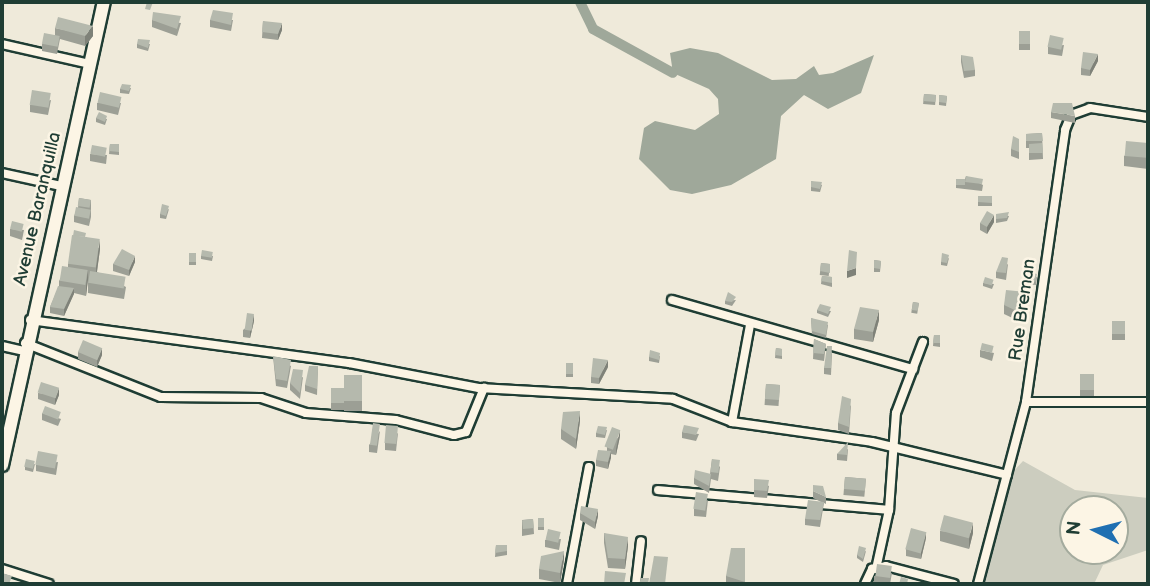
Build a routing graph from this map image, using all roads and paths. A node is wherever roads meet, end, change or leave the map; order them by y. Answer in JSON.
{"nodes":[{"id":1,"x":104,"y":2,"type":"edge"},
{"id":2,"x":2,"y":44,"type":"edge"},
{"id":3,"x":90,"y":64,"type":"junction"},
{"id":4,"x":1148,"y":117,"type":"edge"},
{"id":5,"x":2,"y":173,"type":"edge"},
{"id":6,"x":61,"y":186,"type":"junction"},
{"id":7,"x":672,"y":300,"type":"dead end"},
{"id":8,"x":30,"y":320,"type":"junction"},
{"id":9,"x":750,"y":325,"type":"junction"},
{"id":10,"x":923,"y":342,"type":"dead end"},
{"id":11,"x":2,"y":346,"type":"edge"},
{"id":12,"x":24,"y":347,"type":"junction"},
{"id":13,"x":913,"y":369,"type":"junction"},
{"id":14,"x":484,"y":388,"type":"junction"},
{"id":15,"x":1026,"y":401,"type":"junction"},
{"id":16,"x":1148,"y":402,"type":"edge"},
{"id":17,"x":732,"y":422,"type":"junction"},
{"id":18,"x":893,"y":447,"type":"junction"},
{"id":19,"x":2,"y":466,"type":"edge"},
{"id":20,"x":589,"y":467,"type":"dead end"},
{"id":21,"x":1007,"y":475,"type":"junction"},
{"id":22,"x":658,"y":490,"type":"dead end"},
{"id":23,"x":888,"y":510,"type":"junction"},
{"id":24,"x":641,"y":541,"type":"dead end"},
{"id":25,"x":2,"y":569,"type":"edge"},
{"id":26,"x":876,"y":569,"type":"junction"},
{"id":27,"x":49,"y":584,"type":"edge"},
{"id":28,"x":567,"y":584,"type":"edge"},
{"id":29,"x":636,"y":584,"type":"edge"},
{"id":30,"x":865,"y":584,"type":"edge"},
{"id":31,"x":954,"y":584,"type":"edge"},
{"id":32,"x":978,"y":584,"type":"edge"}],
"edges":[{"from":1,"to":3,"type":"main road","name":"Avenue Baranquilla"},
{"from":2,"to":3,"type":"street"},
{"from":3,"to":6,"type":"main road","name":"Avenue Baranquilla"},
{"from":4,"to":15,"type":"street","name":"Rue Breman"},
{"from":5,"to":6,"type":"street"},
{"from":6,"to":8,"type":"main road","name":"Avenue Baranquilla"},
{"from":7,"to":9,"type":"street"},
{"from":8,"to":12,"type":"main road","name":"Avenue Baranquilla"},
{"from":8,"to":14,"type":"street"},
{"from":9,"to":13,"type":"street"},
{"from":9,"to":17,"type":"street"},
{"from":10,"to":13,"type":"street"},
{"from":11,"to":12,"type":"street"},
{"from":12,"to":14,"type":"street"},
{"from":12,"to":19,"type":"main road","name":"Avenue Baranquilla"},
{"from":13,"to":18,"type":"street"},
{"from":14,"to":17,"type":"street"},
{"from":15,"to":16,"type":"street"},
{"from":15,"to":21,"type":"street","name":"Rue Breman"},
{"from":17,"to":18,"type":"street"},
{"from":18,"to":21,"type":"street"},
{"from":18,"to":23,"type":"street"},
{"from":20,"to":28,"type":"street"},
{"from":21,"to":32,"type":"street","name":"Rue Breman"},
{"from":22,"to":23,"type":"street"},
{"from":23,"to":26,"type":"street"},
{"from":24,"to":29,"type":"street"},
{"from":25,"to":27,"type":"street"},
{"from":26,"to":30,"type":"street"},
{"from":26,"to":31,"type":"street"}]}
